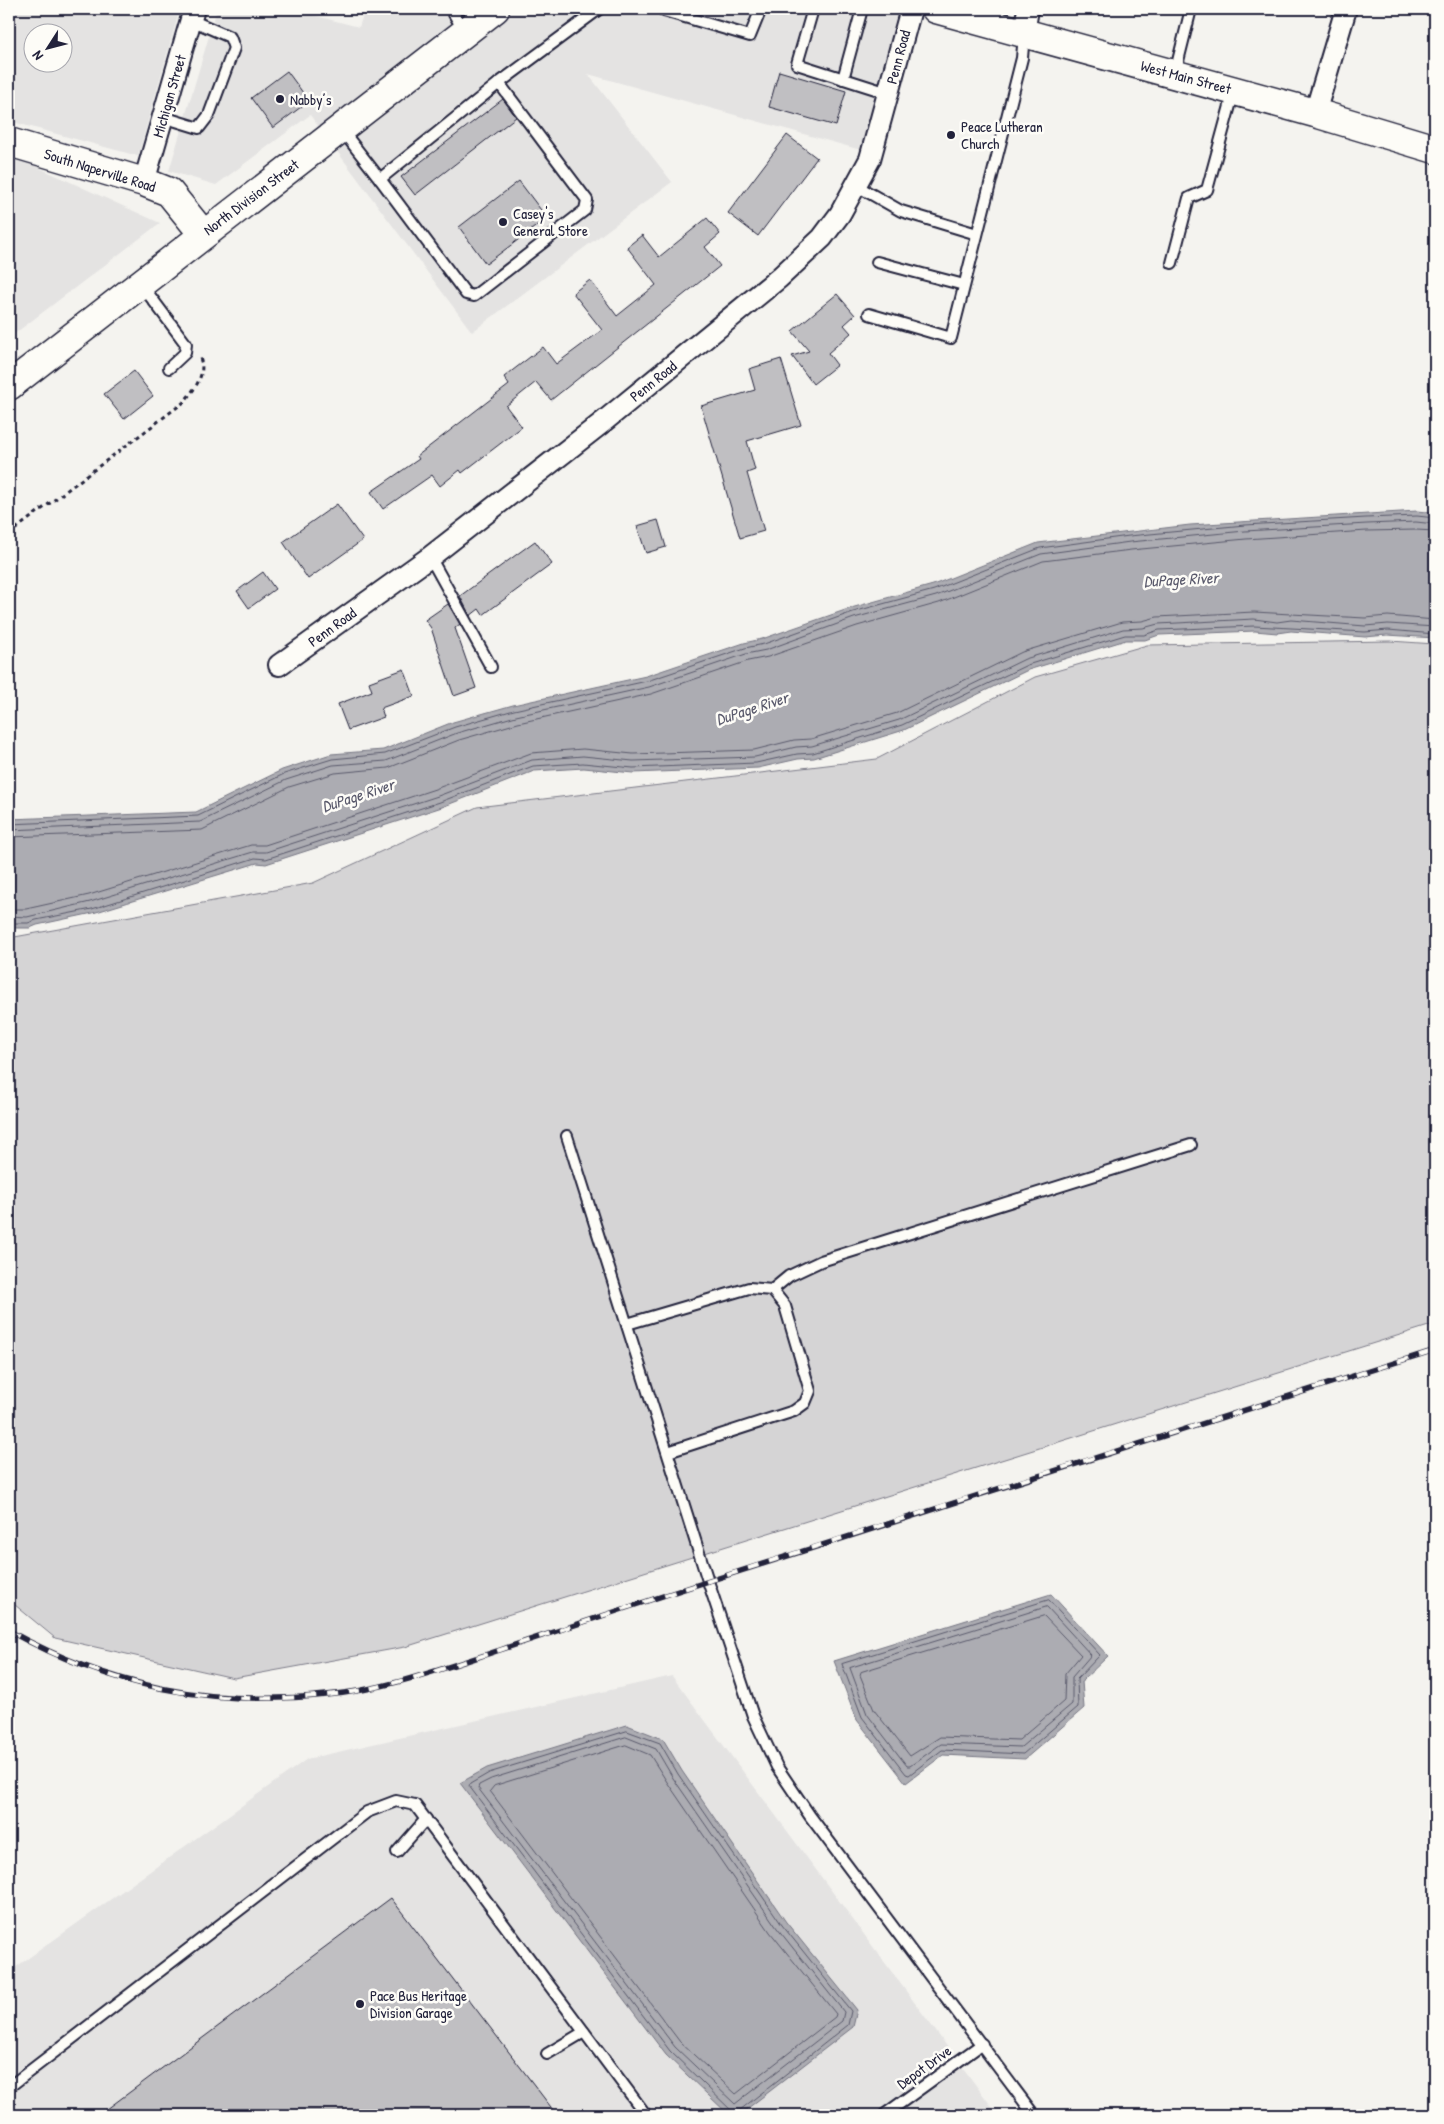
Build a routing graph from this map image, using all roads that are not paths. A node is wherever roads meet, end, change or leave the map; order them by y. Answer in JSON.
{"nodes":[{"id":1,"x":495,"y":9,"type":"edge"},
{"id":2,"x":599,"y":9,"type":"edge"},
{"id":3,"x":761,"y":9,"type":"edge"},
{"id":4,"x":813,"y":9,"type":"edge"},
{"id":5,"x":862,"y":9,"type":"edge"},
{"id":6,"x":911,"y":9,"type":"edge"},
{"id":7,"x":936,"y":9,"type":"edge"},
{"id":8,"x":1191,"y":9,"type":"edge"},
{"id":9,"x":1346,"y":9,"type":"edge"},
{"id":10,"x":664,"y":11,"type":"dead end"},
{"id":11,"x":193,"y":14,"type":"edge"},
{"id":12,"x":458,"y":20,"type":"edge"},
{"id":13,"x":1026,"y":21,"type":"edge"},
{"id":14,"x":1175,"y":74,"type":"junction"},
{"id":15,"x":843,"y":79,"type":"junction"},
{"id":16,"x":499,"y":83,"type":"junction"},
{"id":17,"x":1234,"y":90,"type":"junction"},
{"id":18,"x":888,"y":93,"type":"junction"},
{"id":19,"x":1315,"y":113,"type":"junction"},
{"id":20,"x":163,"y":117,"type":"junction"},
{"id":21,"x":340,"y":129,"type":"junction"},
{"id":22,"x":9,"y":142,"type":"edge"},
{"id":23,"x":1435,"y":149,"type":"edge"},
{"id":24,"x":380,"y":179,"type":"junction"},
{"id":25,"x":144,"y":182,"type":"junction"},
{"id":26,"x":856,"y":186,"type":"junction"},
{"id":27,"x":203,"y":234,"type":"junction"},
{"id":28,"x":977,"y":234,"type":"junction"},
{"id":29,"x":877,"y":262,"type":"dead end"},
{"id":30,"x":1172,"y":263,"type":"dead end"},
{"id":31,"x":140,"y":283,"type":"junction"},
{"id":32,"x":964,"y":285,"type":"junction"},
{"id":33,"x":869,"y":314,"type":"dead end"},
{"id":34,"x":169,"y":368,"type":"dead end"},
{"id":35,"x":9,"y":386,"type":"edge"},
{"id":36,"x":430,"y":557,"type":"junction"},
{"id":37,"x":279,"y":665,"type":"dead end"},
{"id":38,"x":491,"y":667,"type":"dead end"},
{"id":39,"x":567,"y":1136,"type":"dead end"},
{"id":40,"x":1190,"y":1146,"type":"dead end"},
{"id":41,"x":772,"y":1290,"type":"junction"},
{"id":42,"x":627,"y":1324,"type":"junction"},
{"id":43,"x":668,"y":1452,"type":"junction"},
{"id":44,"x":426,"y":1819,"type":"junction"},
{"id":45,"x":397,"y":1852,"type":"dead end"},
{"id":46,"x":584,"y":2032,"type":"junction"},
{"id":47,"x":982,"y":2044,"type":"junction"},
{"id":48,"x":548,"y":2054,"type":"dead end"},
{"id":49,"x":9,"y":2088,"type":"edge"},
{"id":50,"x":646,"y":2115,"type":"edge"},
{"id":51,"x":884,"y":2115,"type":"edge"},
{"id":52,"x":1034,"y":2115,"type":"edge"}],
"edges":[{"from":1,"to":12,"type":"main road","name":"North Division Street"},
{"from":2,"to":16,"type":"lane"},
{"from":3,"to":10,"type":"lane"},
{"from":4,"to":15,"type":"lane"},
{"from":5,"to":15,"type":"lane"},
{"from":6,"to":18,"type":"street","name":"Penn Road"},
{"from":7,"to":13,"type":"main road","name":"West Main Street"},
{"from":8,"to":14,"type":"lane"},
{"from":9,"to":19,"type":"street"},
{"from":11,"to":20,"type":"street","name":"Michigan Street"},
{"from":11,"to":20,"type":"lane"},
{"from":12,"to":21,"type":"main road","name":"North Division Street"},
{"from":13,"to":14,"type":"main road","name":"West Main Street"},
{"from":13,"to":28,"type":"lane"},
{"from":14,"to":17,"type":"main road","name":"West Main Street"},
{"from":15,"to":18,"type":"lane"},
{"from":16,"to":24,"type":"lane"},
{"from":16,"to":24,"type":"lane"},
{"from":17,"to":19,"type":"main road","name":"West Main Street"},
{"from":17,"to":30,"type":"lane"},
{"from":18,"to":26,"type":"street","name":"Penn Road"},
{"from":19,"to":23,"type":"main road","name":"West Main Street"},
{"from":20,"to":25,"type":"street","name":"Michigan Street"},
{"from":21,"to":24,"type":"lane"},
{"from":21,"to":27,"type":"main road","name":"North Division Street"},
{"from":22,"to":25,"type":"main road","name":"South Naperville Road"},
{"from":25,"to":27,"type":"main road","name":"South Naperville Road"},
{"from":26,"to":28,"type":"lane"},
{"from":26,"to":36,"type":"street","name":"Penn Road"},
{"from":27,"to":31,"type":"main road","name":"North Division Street"},
{"from":28,"to":32,"type":"lane"},
{"from":29,"to":32,"type":"lane"},
{"from":31,"to":34,"type":"lane"},
{"from":31,"to":35,"type":"main road","name":"North Division Street"},
{"from":32,"to":33,"type":"lane"},
{"from":36,"to":37,"type":"street","name":"Penn Road"},
{"from":36,"to":38,"type":"lane"},
{"from":39,"to":42,"type":"lane"},
{"from":40,"to":41,"type":"lane"},
{"from":41,"to":42,"type":"lane"},
{"from":41,"to":43,"type":"lane"},
{"from":42,"to":43,"type":"lane"},
{"from":43,"to":47,"type":"lane"},
{"from":44,"to":45,"type":"lane"},
{"from":44,"to":46,"type":"lane"},
{"from":44,"to":49,"type":"lane"},
{"from":46,"to":48,"type":"lane"},
{"from":46,"to":50,"type":"lane"},
{"from":47,"to":51,"type":"lane","name":"Depot Drive"},
{"from":47,"to":52,"type":"lane"}]}
